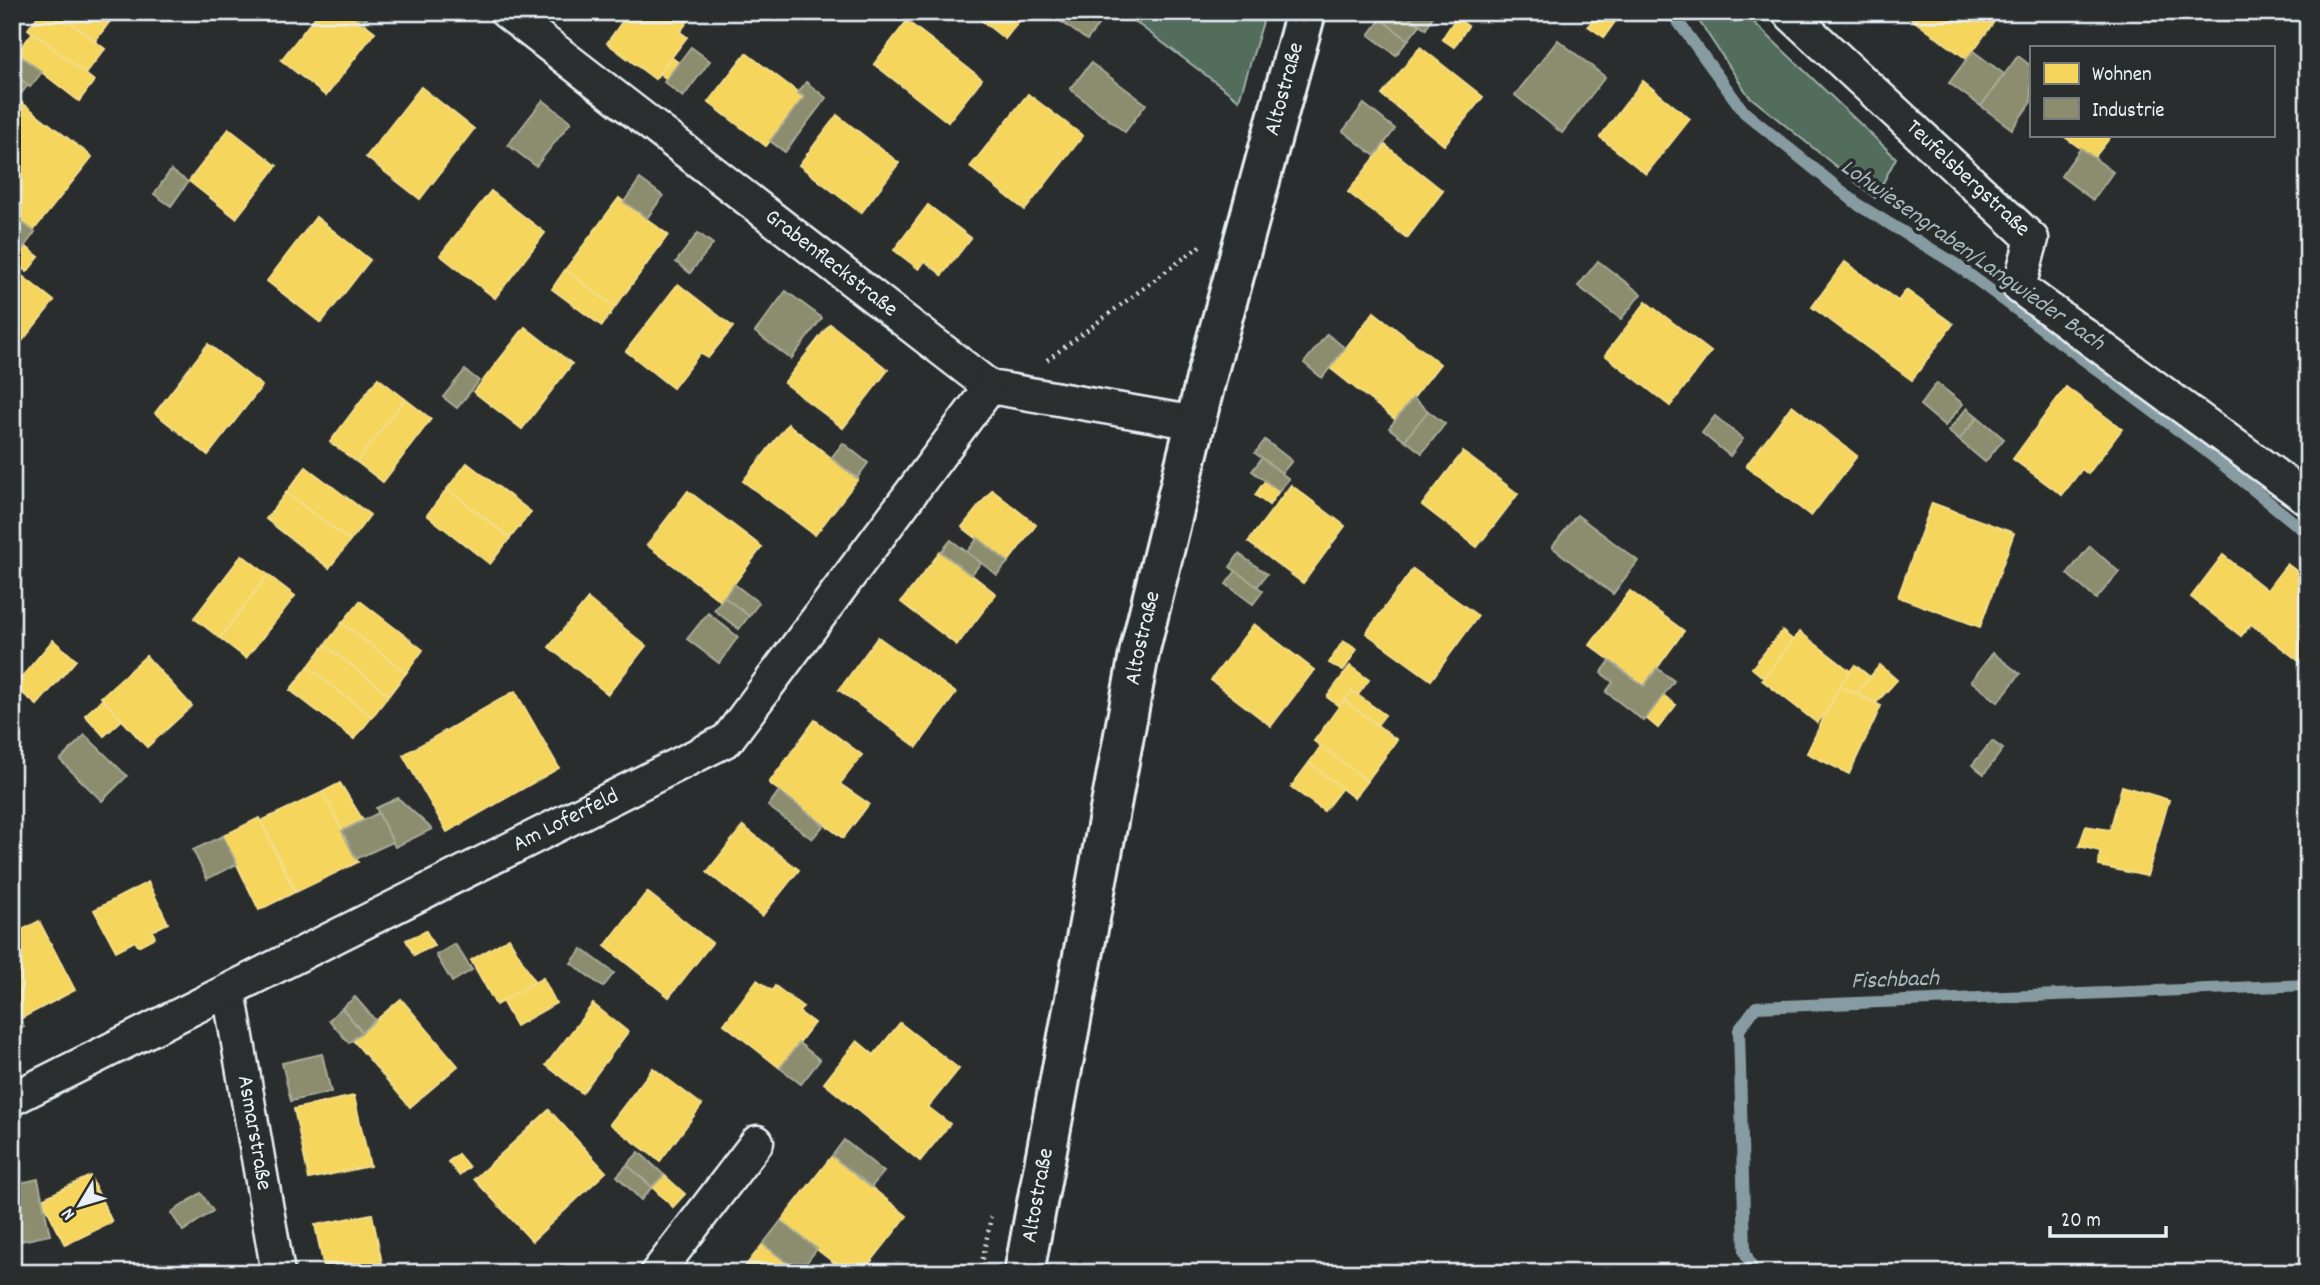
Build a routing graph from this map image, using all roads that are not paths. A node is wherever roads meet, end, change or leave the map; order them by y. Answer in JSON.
{"nodes":[{"id":1,"x":506,"y":12,"type":"edge"},
{"id":2,"x":1306,"y":12,"type":"edge"},
{"id":3,"x":1788,"y":12,"type":"edge"},
{"id":4,"x":999,"y":389,"type":"junction"},
{"id":5,"x":1196,"y":423,"type":"junction"},
{"id":6,"x":2308,"y":499,"type":"edge"},
{"id":7,"x":229,"y":991,"type":"junction"},
{"id":8,"x":12,"y":1099,"type":"edge"},
{"id":9,"x":757,"y":1142,"type":"dead end"},
{"id":10,"x":278,"y":1273,"type":"edge"},
{"id":11,"x":657,"y":1273,"type":"edge"},
{"id":12,"x":1024,"y":1273,"type":"edge"}],
"edges":[{"from":1,"to":4,"type":"street","name":"Grabenfleckstraße"},
{"from":2,"to":5,"type":"main road","name":"Altostraße"},
{"from":3,"to":6,"type":"street","name":"Teufelsbergstraße"},
{"from":4,"to":5,"type":"street","name":"Grabenfleckstraße"},
{"from":4,"to":7,"type":"street","name":"Am Loferfeld"},
{"from":5,"to":12,"type":"main road","name":"Altostraße"},
{"from":7,"to":8,"type":"street","name":"Am Loferfeld"},
{"from":7,"to":10,"type":"street","name":"Asmarstraße"},
{"from":9,"to":11,"type":"street"}]}
